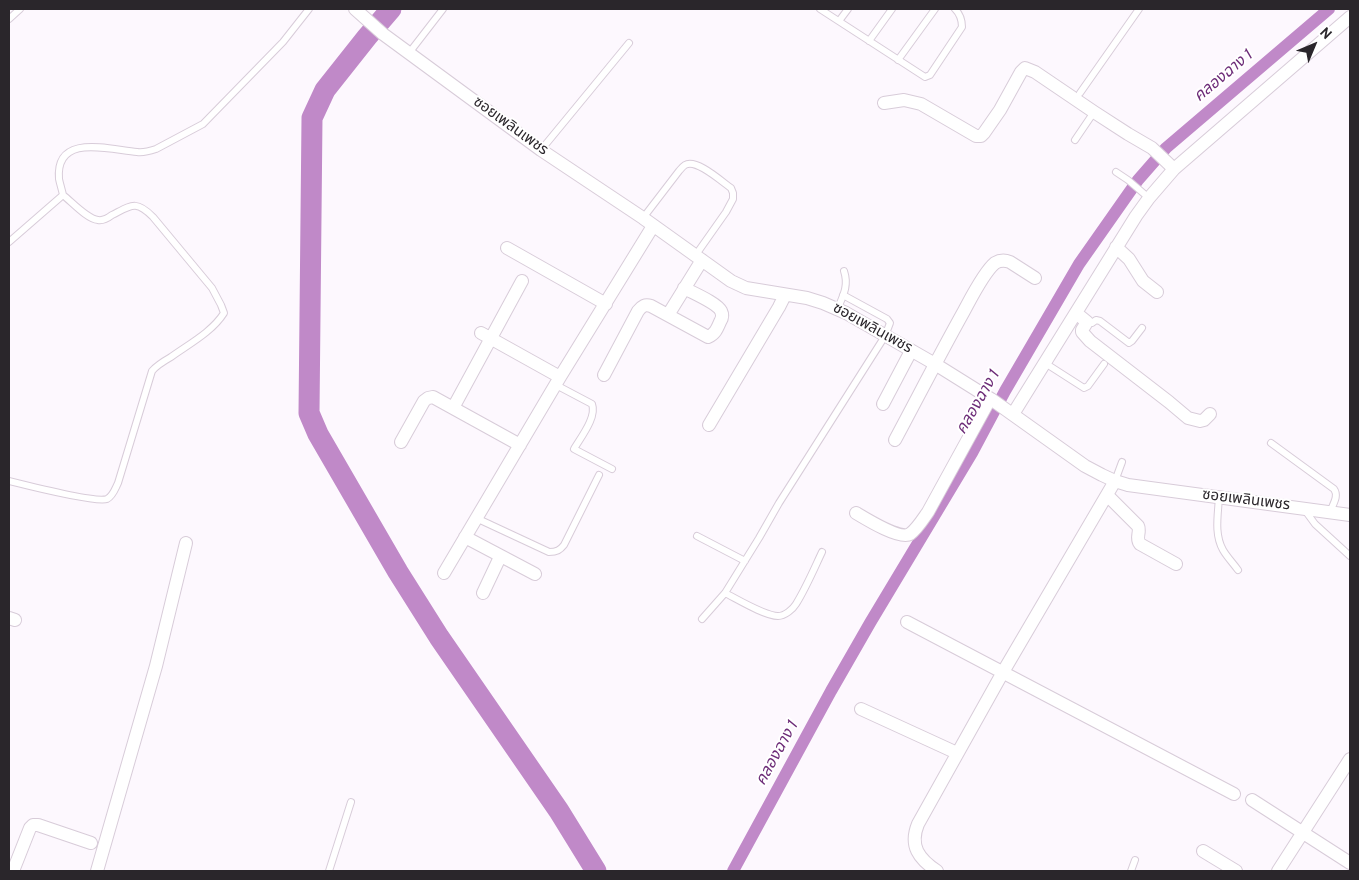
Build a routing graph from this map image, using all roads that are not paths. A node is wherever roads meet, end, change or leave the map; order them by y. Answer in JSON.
{"nodes":[{"id":1,"x":20,"y":9,"type":"edge"},
{"id":2,"x":309,"y":9,"type":"edge"},
{"id":3,"x":442,"y":9,"type":"edge"},
{"id":4,"x":820,"y":9,"type":"edge"},
{"id":5,"x":848,"y":9,"type":"edge"},
{"id":6,"x":892,"y":9,"type":"edge"},
{"id":7,"x":935,"y":9,"type":"edge"},
{"id":8,"x":955,"y":9,"type":"edge"},
{"id":9,"x":1139,"y":9,"type":"edge"},
{"id":10,"x":357,"y":11,"type":"edge"},
{"id":11,"x":1350,"y":17,"type":"edge"},
{"id":12,"x":9,"y":19,"type":"edge"},
{"id":13,"x":839,"y":21,"type":"junction"},
{"id":14,"x":869,"y":41,"type":"junction"},
{"id":15,"x":629,"y":42,"type":"dead end"},
{"id":16,"x":409,"y":53,"type":"junction"},
{"id":17,"x":898,"y":60,"type":"junction"},
{"id":18,"x":1080,"y":93,"type":"dead end"},
{"id":19,"x":884,"y":103,"type":"dead end"},
{"id":20,"x":1094,"y":112,"type":"junction"},
{"id":21,"x":1075,"y":140,"type":"dead end"},
{"id":22,"x":541,"y":150,"type":"junction"},
{"id":23,"x":1172,"y":166,"type":"junction"},
{"id":24,"x":1116,"y":172,"type":"dead end"},
{"id":25,"x":63,"y":195,"type":"junction"},
{"id":26,"x":1146,"y":196,"type":"junction"},
{"id":27,"x":648,"y":222,"type":"junction"},
{"id":28,"x":9,"y":242,"type":"edge"},
{"id":29,"x":1116,"y":247,"type":"junction"},
{"id":30,"x":507,"y":248,"type":"dead end"},
{"id":31,"x":698,"y":258,"type":"junction"},
{"id":32,"x":844,"y":271,"type":"dead end"},
{"id":33,"x":1035,"y":278,"type":"dead end"},
{"id":34,"x":522,"y":282,"type":"dead end"},
{"id":35,"x":684,"y":288,"type":"junction"},
{"id":36,"x":1157,"y":292,"type":"dead end"},
{"id":37,"x":785,"y":295,"type":"junction"},
{"id":38,"x":843,"y":295,"type":"junction"},
{"id":39,"x":606,"y":304,"type":"junction"},
{"id":40,"x":837,"y":310,"type":"junction"},
{"id":41,"x":1076,"y":313,"type":"junction"},
{"id":42,"x":668,"y":315,"type":"junction"},
{"id":43,"x":1087,"y":322,"type":"junction"},
{"id":44,"x":1142,"y":328,"type":"dead end"},
{"id":45,"x":486,"y":335,"type":"junction"},
{"id":46,"x":885,"y":336,"type":"junction"},
{"id":47,"x":912,"y":351,"type":"junction"},
{"id":48,"x":1045,"y":362,"type":"junction"},
{"id":49,"x":935,"y":364,"type":"junction"},
{"id":50,"x":1104,"y":364,"type":"dead end"},
{"id":51,"x":604,"y":375,"type":"dead end"},
{"id":52,"x":558,"y":381,"type":"junction"},
{"id":53,"x":994,"y":402,"type":"junction"},
{"id":54,"x":884,"y":404,"type":"dead end"},
{"id":55,"x":452,"y":408,"type":"junction"},
{"id":56,"x":1013,"y":414,"type":"junction"},
{"id":57,"x":1210,"y":414,"type":"dead end"},
{"id":58,"x":709,"y":425,"type":"dead end"},
{"id":59,"x":895,"y":440,"type":"dead end"},
{"id":60,"x":402,"y":442,"type":"dead end"},
{"id":61,"x":1271,"y":442,"type":"dead end"},
{"id":62,"x":520,"y":445,"type":"junction"},
{"id":63,"x":1122,"y":462,"type":"dead end"},
{"id":64,"x":612,"y":469,"type":"dead end"},
{"id":65,"x":599,"y":475,"type":"dead end"},
{"id":66,"x":9,"y":481,"type":"edge"},
{"id":67,"x":1115,"y":481,"type":"junction"},
{"id":68,"x":1107,"y":495,"type":"junction"},
{"id":69,"x":1219,"y":497,"type":"junction"},
{"id":70,"x":1304,"y":508,"type":"junction"},
{"id":71,"x":1330,"y":512,"type":"junction"},
{"id":72,"x":856,"y":513,"type":"dead end"},
{"id":73,"x":1350,"y":515,"type":"edge"},
{"id":74,"x":476,"y":518,"type":"junction"},
{"id":75,"x":697,"y":536,"type":"dead end"},
{"id":76,"x":465,"y":537,"type":"junction"},
{"id":77,"x":186,"y":543,"type":"dead end"},
{"id":78,"x":822,"y":552,"type":"dead end"},
{"id":79,"x":500,"y":556,"type":"junction"},
{"id":80,"x":1350,"y":556,"type":"edge"},
{"id":81,"x":745,"y":561,"type":"junction"},
{"id":82,"x":1176,"y":564,"type":"dead end"},
{"id":83,"x":1238,"y":570,"type":"dead end"},
{"id":84,"x":444,"y":573,"type":"dead end"},
{"id":85,"x":534,"y":574,"type":"dead end"},
{"id":86,"x":483,"y":593,"type":"dead end"},
{"id":87,"x":725,"y":593,"type":"junction"},
{"id":88,"x":702,"y":620,"type":"dead end"},
{"id":89,"x":908,"y":622,"type":"dead end"},
{"id":90,"x":1003,"y":672,"type":"junction"},
{"id":91,"x":862,"y":708,"type":"dead end"},
{"id":92,"x":958,"y":753,"type":"junction"},
{"id":93,"x":1350,"y":759,"type":"edge"},
{"id":94,"x":1234,"y":794,"type":"dead end"},
{"id":95,"x":1252,"y":800,"type":"dead end"},
{"id":96,"x":351,"y":802,"type":"dead end"},
{"id":97,"x":1303,"y":832,"type":"junction"},
{"id":98,"x":91,"y":843,"type":"dead end"},
{"id":99,"x":1203,"y":851,"type":"dead end"},
{"id":100,"x":1135,"y":860,"type":"dead end"},
{"id":101,"x":1350,"y":863,"type":"edge"},
{"id":102,"x":13,"y":871,"type":"edge"},
{"id":103,"x":97,"y":871,"type":"edge"},
{"id":104,"x":329,"y":871,"type":"edge"},
{"id":105,"x":937,"y":871,"type":"edge"},
{"id":106,"x":1131,"y":871,"type":"edge"},
{"id":107,"x":1236,"y":871,"type":"edge"},
{"id":108,"x":1278,"y":871,"type":"edge"}],
"edges":[{"from":1,"to":12,"type":"lane"},
{"from":2,"to":25,"type":"lane"},
{"from":3,"to":16,"type":"lane"},
{"from":4,"to":13,"type":"lane"},
{"from":5,"to":13,"type":"lane"},
{"from":6,"to":14,"type":"lane"},
{"from":7,"to":17,"type":"lane"},
{"from":8,"to":17,"type":"lane"},
{"from":9,"to":18,"type":"lane"},
{"from":10,"to":16,"type":"street","name":"ซอยเพลินเพชร"},
{"from":11,"to":23,"type":"street"},
{"from":13,"to":14,"type":"lane"},
{"from":14,"to":17,"type":"lane"},
{"from":15,"to":22,"type":"lane"},
{"from":16,"to":22,"type":"street","name":"ซอยเพลินเพชร"},
{"from":19,"to":20,"type":"street"},
{"from":20,"to":21,"type":"lane"},
{"from":20,"to":23,"type":"street"},
{"from":22,"to":27,"type":"street","name":"ซอยเพลินเพชร"},
{"from":23,"to":26,"type":"street"},
{"from":24,"to":26,"type":"lane"},
{"from":25,"to":28,"type":"lane"},
{"from":25,"to":66,"type":"lane"},
{"from":26,"to":29,"type":"street"},
{"from":27,"to":31,"type":"street","name":"ซอยเพลินเพชร"},
{"from":27,"to":31,"type":"lane"},
{"from":27,"to":39,"type":"street"},
{"from":29,"to":36,"type":"street"},
{"from":29,"to":41,"type":"street"},
{"from":30,"to":39,"type":"street"},
{"from":31,"to":35,"type":"street"},
{"from":31,"to":37,"type":"street","name":"ซอยเพลินเพชร"},
{"from":32,"to":38,"type":"lane"},
{"from":33,"to":49,"type":"street"},
{"from":34,"to":45,"type":"street"},
{"from":35,"to":42,"type":"street"},
{"from":35,"to":42,"type":"street"},
{"from":37,"to":40,"type":"street","name":"ซอยเพลินเพชร"},
{"from":37,"to":58,"type":"street"},
{"from":38,"to":40,"type":"lane"},
{"from":38,"to":46,"type":"lane"},
{"from":39,"to":52,"type":"street"},
{"from":40,"to":46,"type":"street","name":"ซอยเพลินเพชร"},
{"from":41,"to":43,"type":"street"},
{"from":41,"to":48,"type":"street"},
{"from":42,"to":51,"type":"street"},
{"from":43,"to":44,"type":"lane"},
{"from":43,"to":57,"type":"street"},
{"from":45,"to":52,"type":"street"},
{"from":45,"to":55,"type":"street"},
{"from":46,"to":47,"type":"street","name":"ซอยเพลินเพชร"},
{"from":46,"to":81,"type":"lane"},
{"from":47,"to":49,"type":"street","name":"ซอยเพลินเพชร"},
{"from":47,"to":54,"type":"street"},
{"from":48,"to":50,"type":"lane"},
{"from":48,"to":56,"type":"street"},
{"from":49,"to":53,"type":"street","name":"ซอยเพลินเพชร"},
{"from":49,"to":59,"type":"street"},
{"from":52,"to":62,"type":"street"},
{"from":52,"to":64,"type":"lane"},
{"from":53,"to":56,"type":"street","name":"ซอยเพลินเพชร"},
{"from":53,"to":72,"type":"street"},
{"from":55,"to":60,"type":"street"},
{"from":55,"to":62,"type":"street"},
{"from":56,"to":67,"type":"street","name":"ซอยเพลินเพชร"},
{"from":61,"to":71,"type":"lane"},
{"from":62,"to":74,"type":"street"},
{"from":63,"to":67,"type":"lane"},
{"from":65,"to":74,"type":"lane"},
{"from":67,"to":68,"type":"street"},
{"from":67,"to":69,"type":"street","name":"ซอยเพลินเพชร"},
{"from":68,"to":82,"type":"street"},
{"from":68,"to":90,"type":"street"},
{"from":69,"to":70,"type":"street","name":"ซอยเพลินเพชร"},
{"from":69,"to":83,"type":"lane"},
{"from":70,"to":71,"type":"street","name":"ซอยเพลินเพชร"},
{"from":70,"to":80,"type":"lane"},
{"from":71,"to":73,"type":"street","name":"ซอยเพลินเพชร"},
{"from":74,"to":76,"type":"street"},
{"from":75,"to":81,"type":"lane"},
{"from":76,"to":79,"type":"street"},
{"from":76,"to":84,"type":"street"},
{"from":77,"to":103,"type":"street"},
{"from":78,"to":87,"type":"lane"},
{"from":79,"to":85,"type":"street"},
{"from":79,"to":86,"type":"street"},
{"from":81,"to":87,"type":"lane"},
{"from":87,"to":88,"type":"lane"},
{"from":89,"to":90,"type":"street"},
{"from":90,"to":92,"type":"street"},
{"from":90,"to":94,"type":"street"},
{"from":91,"to":92,"type":"street"},
{"from":92,"to":105,"type":"street"},
{"from":93,"to":97,"type":"street"},
{"from":95,"to":97,"type":"street"},
{"from":96,"to":104,"type":"lane"},
{"from":97,"to":101,"type":"street"},
{"from":97,"to":108,"type":"street"},
{"from":98,"to":102,"type":"street"},
{"from":99,"to":107,"type":"street"},
{"from":100,"to":106,"type":"lane"}]}
